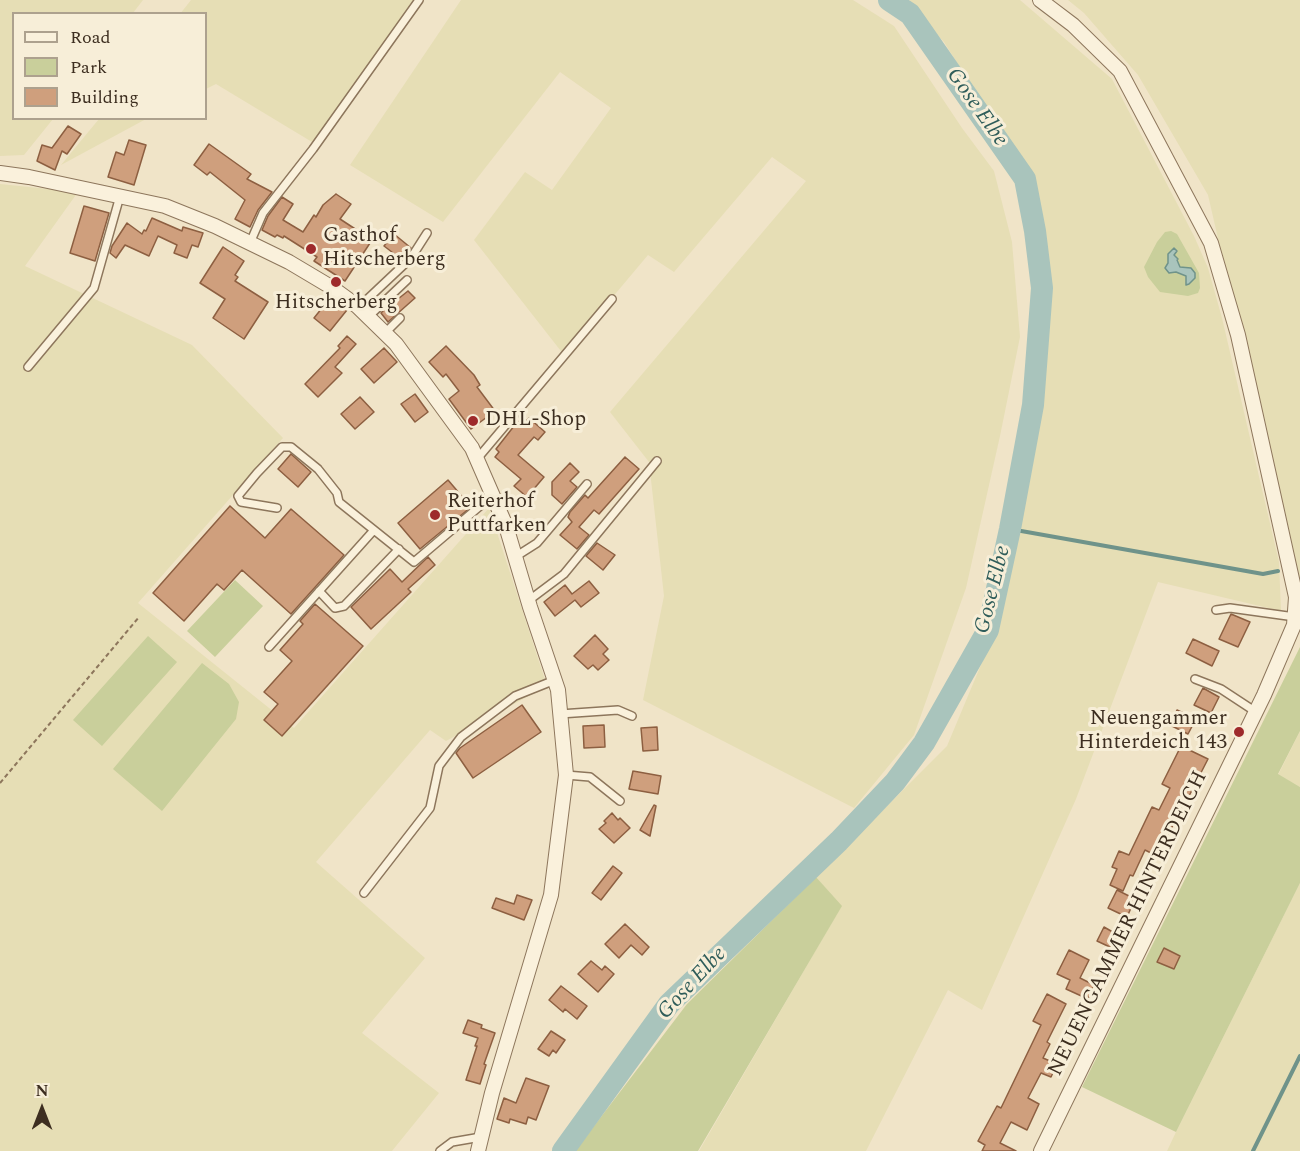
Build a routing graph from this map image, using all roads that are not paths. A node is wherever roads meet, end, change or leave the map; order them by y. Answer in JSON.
{"nodes":[{"id":1,"x":419,"y":0,"type":"edge"},
{"id":2,"x":1040,"y":0,"type":"edge"},
{"id":3,"x":0,"y":173,"type":"edge"},
{"id":4,"x":120,"y":196,"type":"junction"},
{"id":5,"x":427,"y":233,"type":"dead end"},
{"id":6,"x":250,"y":243,"type":"junction"},
{"id":7,"x":407,"y":280,"type":"dead end"},
{"id":8,"x":612,"y":299,"type":"dead end"},
{"id":9,"x":364,"y":312,"type":"junction"},
{"id":10,"x":400,"y":318,"type":"dead end"},
{"id":11,"x":385,"y":333,"type":"junction"},
{"id":12,"x":28,"y":367,"type":"dead end"},
{"id":13,"x":477,"y":459,"type":"junction"},
{"id":14,"x":657,"y":460,"type":"dead end"},
{"id":15,"x":587,"y":484,"type":"dead end"},
{"id":16,"x":492,"y":495,"type":"junction"},
{"id":17,"x":277,"y":508,"type":"dead end"},
{"id":18,"x":374,"y":530,"type":"junction"},
{"id":19,"x":399,"y":549,"type":"junction"},
{"id":20,"x":515,"y":557,"type":"junction"},
{"id":21,"x":319,"y":591,"type":"junction"},
{"id":22,"x":528,"y":601,"type":"junction"},
{"id":23,"x":1216,"y":610,"type":"dead end"},
{"id":24,"x":1295,"y":617,"type":"junction"},
{"id":25,"x":269,"y":647,"type":"dead end"},
{"id":26,"x":1195,"y":679,"type":"dead end"},
{"id":27,"x":555,"y":680,"type":"junction"},
{"id":28,"x":1256,"y":712,"type":"junction"},
{"id":29,"x":560,"y":714,"type":"junction"},
{"id":30,"x":632,"y":716,"type":"dead end"},
{"id":31,"x":566,"y":775,"type":"junction"},
{"id":32,"x":620,"y":801,"type":"dead end"},
{"id":33,"x":364,"y":893,"type":"dead end"},
{"id":34,"x":481,"y":1137,"type":"junction"},
{"id":35,"x":440,"y":1151,"type":"edge"},
{"id":36,"x":478,"y":1151,"type":"edge"},
{"id":37,"x":1041,"y":1151,"type":"edge"}],
"edges":[{"from":1,"to":6,"type":"lane"},
{"from":2,"to":24,"type":"street","name":"NEUENGAMMER HINTERDEICH"},
{"from":3,"to":4,"type":"street"},
{"from":4,"to":6,"type":"street"},
{"from":4,"to":12,"type":"lane"},
{"from":5,"to":9,"type":"lane"},
{"from":6,"to":9,"type":"street"},
{"from":7,"to":9,"type":"lane"},
{"from":8,"to":13,"type":"lane"},
{"from":9,"to":11,"type":"street"},
{"from":10,"to":11,"type":"lane"},
{"from":11,"to":13,"type":"street"},
{"from":13,"to":16,"type":"street"},
{"from":14,"to":22,"type":"lane"},
{"from":15,"to":20,"type":"lane"},
{"from":16,"to":19,"type":"lane"},
{"from":16,"to":20,"type":"street"},
{"from":17,"to":18,"type":"lane"},
{"from":18,"to":19,"type":"lane"},
{"from":18,"to":21,"type":"lane"},
{"from":19,"to":21,"type":"lane"},
{"from":20,"to":22,"type":"street"},
{"from":21,"to":25,"type":"lane"},
{"from":22,"to":27,"type":"street"},
{"from":23,"to":24,"type":"lane"},
{"from":24,"to":28,"type":"street","name":"NEUENGAMMER HINTERDEICH"},
{"from":26,"to":28,"type":"lane"},
{"from":27,"to":29,"type":"street"},
{"from":27,"to":33,"type":"lane"},
{"from":28,"to":37,"type":"street","name":"NEUENGAMMER HINTERDEICH"},
{"from":29,"to":30,"type":"lane"},
{"from":29,"to":31,"type":"street"},
{"from":31,"to":32,"type":"lane"},
{"from":31,"to":34,"type":"street"},
{"from":34,"to":35,"type":"lane"},
{"from":34,"to":36,"type":"street"}]}
